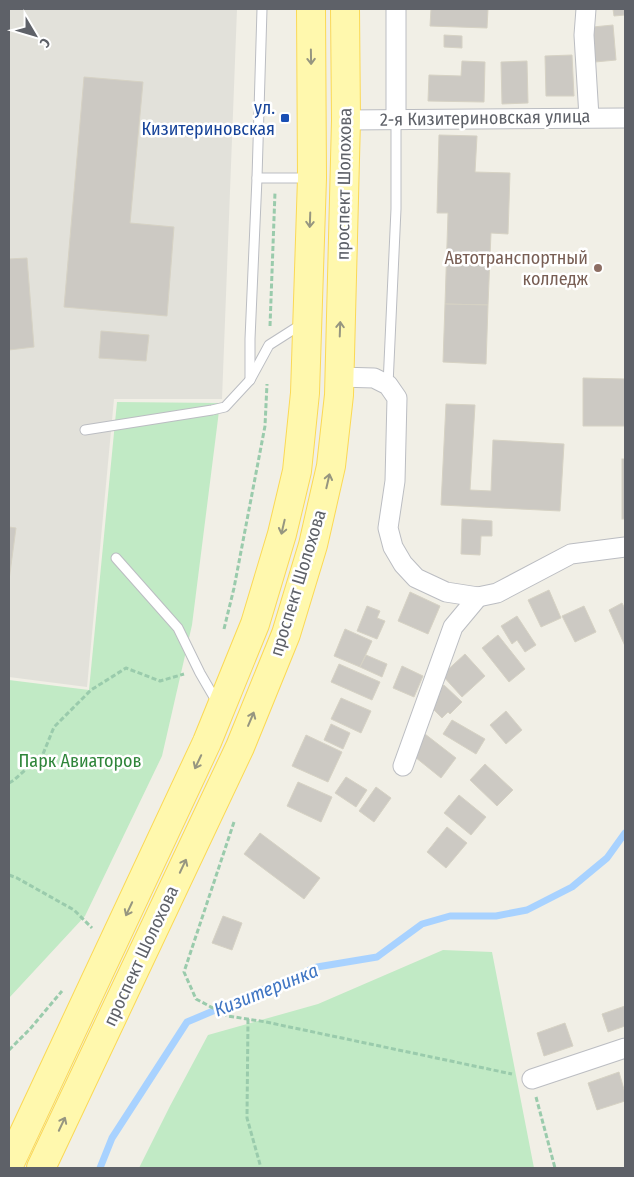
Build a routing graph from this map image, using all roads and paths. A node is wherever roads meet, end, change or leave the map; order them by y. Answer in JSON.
{"nodes":[{"id":1,"x":262,"y":9,"type":"edge"},
{"id":2,"x":311,"y":9,"type":"edge"},
{"id":3,"x":345,"y":9,"type":"edge"},
{"id":4,"x":396,"y":9,"type":"edge"},
{"id":5,"x":586,"y":9,"type":"edge"},
{"id":6,"x":589,"y":117,"type":"junction"},
{"id":7,"x":625,"y":118,"type":"edge"},
{"id":8,"x":396,"y":119,"type":"junction"},
{"id":9,"x":346,"y":120,"type":"junction"},
{"id":10,"x":257,"y":178,"type":"junction"},
{"id":11,"x":312,"y":178,"type":"junction"},
{"id":12,"x":307,"y":320,"type":"junction"},
{"id":13,"x":339,"y":378,"type":"junction"},
{"id":14,"x":250,"y":380,"type":"junction"},
{"id":15,"x":388,"y":385,"type":"junction"},
{"id":16,"x":85,"y":430,"type":"dead end"},
{"id":17,"x":625,"y":547,"type":"edge"},
{"id":18,"x":116,"y":558,"type":"dead end"},
{"id":19,"x":478,"y":597,"type":"junction"},
{"id":20,"x":200,"y":673,"type":"junction"},
{"id":21,"x":220,"y":709,"type":"junction"},
{"id":22,"x":403,"y":766,"type":"dead end"},
{"id":23,"x":9,"y":783,"type":"edge"},
{"id":24,"x":211,"y":806,"type":"junction"},
{"id":25,"x":9,"y":875,"type":"edge"},
{"id":26,"x":95,"y":931,"type":"dead end"},
{"id":27,"x":64,"y":987,"type":"dead end"},
{"id":28,"x":248,"y":1019,"type":"junction"},
{"id":29,"x":625,"y":1048,"type":"edge"},
{"id":30,"x":9,"y":1050,"type":"edge"},
{"id":31,"x":532,"y":1078,"type":"junction"},
{"id":32,"x":9,"y":1165,"type":"edge"},
{"id":33,"x":41,"y":1168,"type":"edge"},
{"id":34,"x":260,"y":1168,"type":"edge"},
{"id":35,"x":554,"y":1168,"type":"edge"}],
"edges":[{"from":1,"to":10,"type":"lane"},
{"from":2,"to":11,"type":"main road","name":"проспект Шолохова","one_way":true},
{"from":3,"to":9,"type":"main road","name":"проспект Шолохова"},
{"from":4,"to":8,"type":"street"},
{"from":5,"to":6,"type":"street"},
{"from":6,"to":7,"type":"street","name":"2-я Кизитериновская улица"},
{"from":6,"to":8,"type":"street","name":"2-я Кизитериновская улица"},
{"from":8,"to":9,"type":"street","name":"2-я Кизитериновская улица"},
{"from":8,"to":15,"type":"lane"},
{"from":13,"to":9,"type":"main road","name":"проспект Шолохова","one_way":true},
{"from":10,"to":11,"type":"lane"},
{"from":10,"to":14,"type":"lane"},
{"from":11,"to":12,"type":"main road","name":"проспект Шолохова","one_way":true},
{"from":12,"to":14,"type":"lane"},
{"from":12,"to":21,"type":"main road","name":"проспект Шолохова","one_way":true},
{"from":13,"to":15,"type":"street"},
{"from":24,"to":13,"type":"main road","name":"проспект Шолохова","one_way":true},
{"from":14,"to":16,"type":"lane"},
{"from":15,"to":19,"type":"street"},
{"from":17,"to":19,"type":"street"},
{"from":18,"to":20,"type":"lane"},
{"from":19,"to":22,"type":"street"},
{"from":20,"to":21,"type":"lane"},
{"from":20,"to":23,"type":"path"},
{"from":21,"to":32,"type":"main road","name":"проспект Шолохова","one_way":true},
{"from":24,"to":28,"type":"path"},
{"from":33,"to":24,"type":"main road","name":"проспект Шолохова","one_way":true},
{"from":25,"to":26,"type":"path"},
{"from":27,"to":30,"type":"path"},
{"from":28,"to":31,"type":"path"},
{"from":28,"to":34,"type":"path"},
{"from":29,"to":31,"type":"street"},
{"from":31,"to":35,"type":"path"}]}
